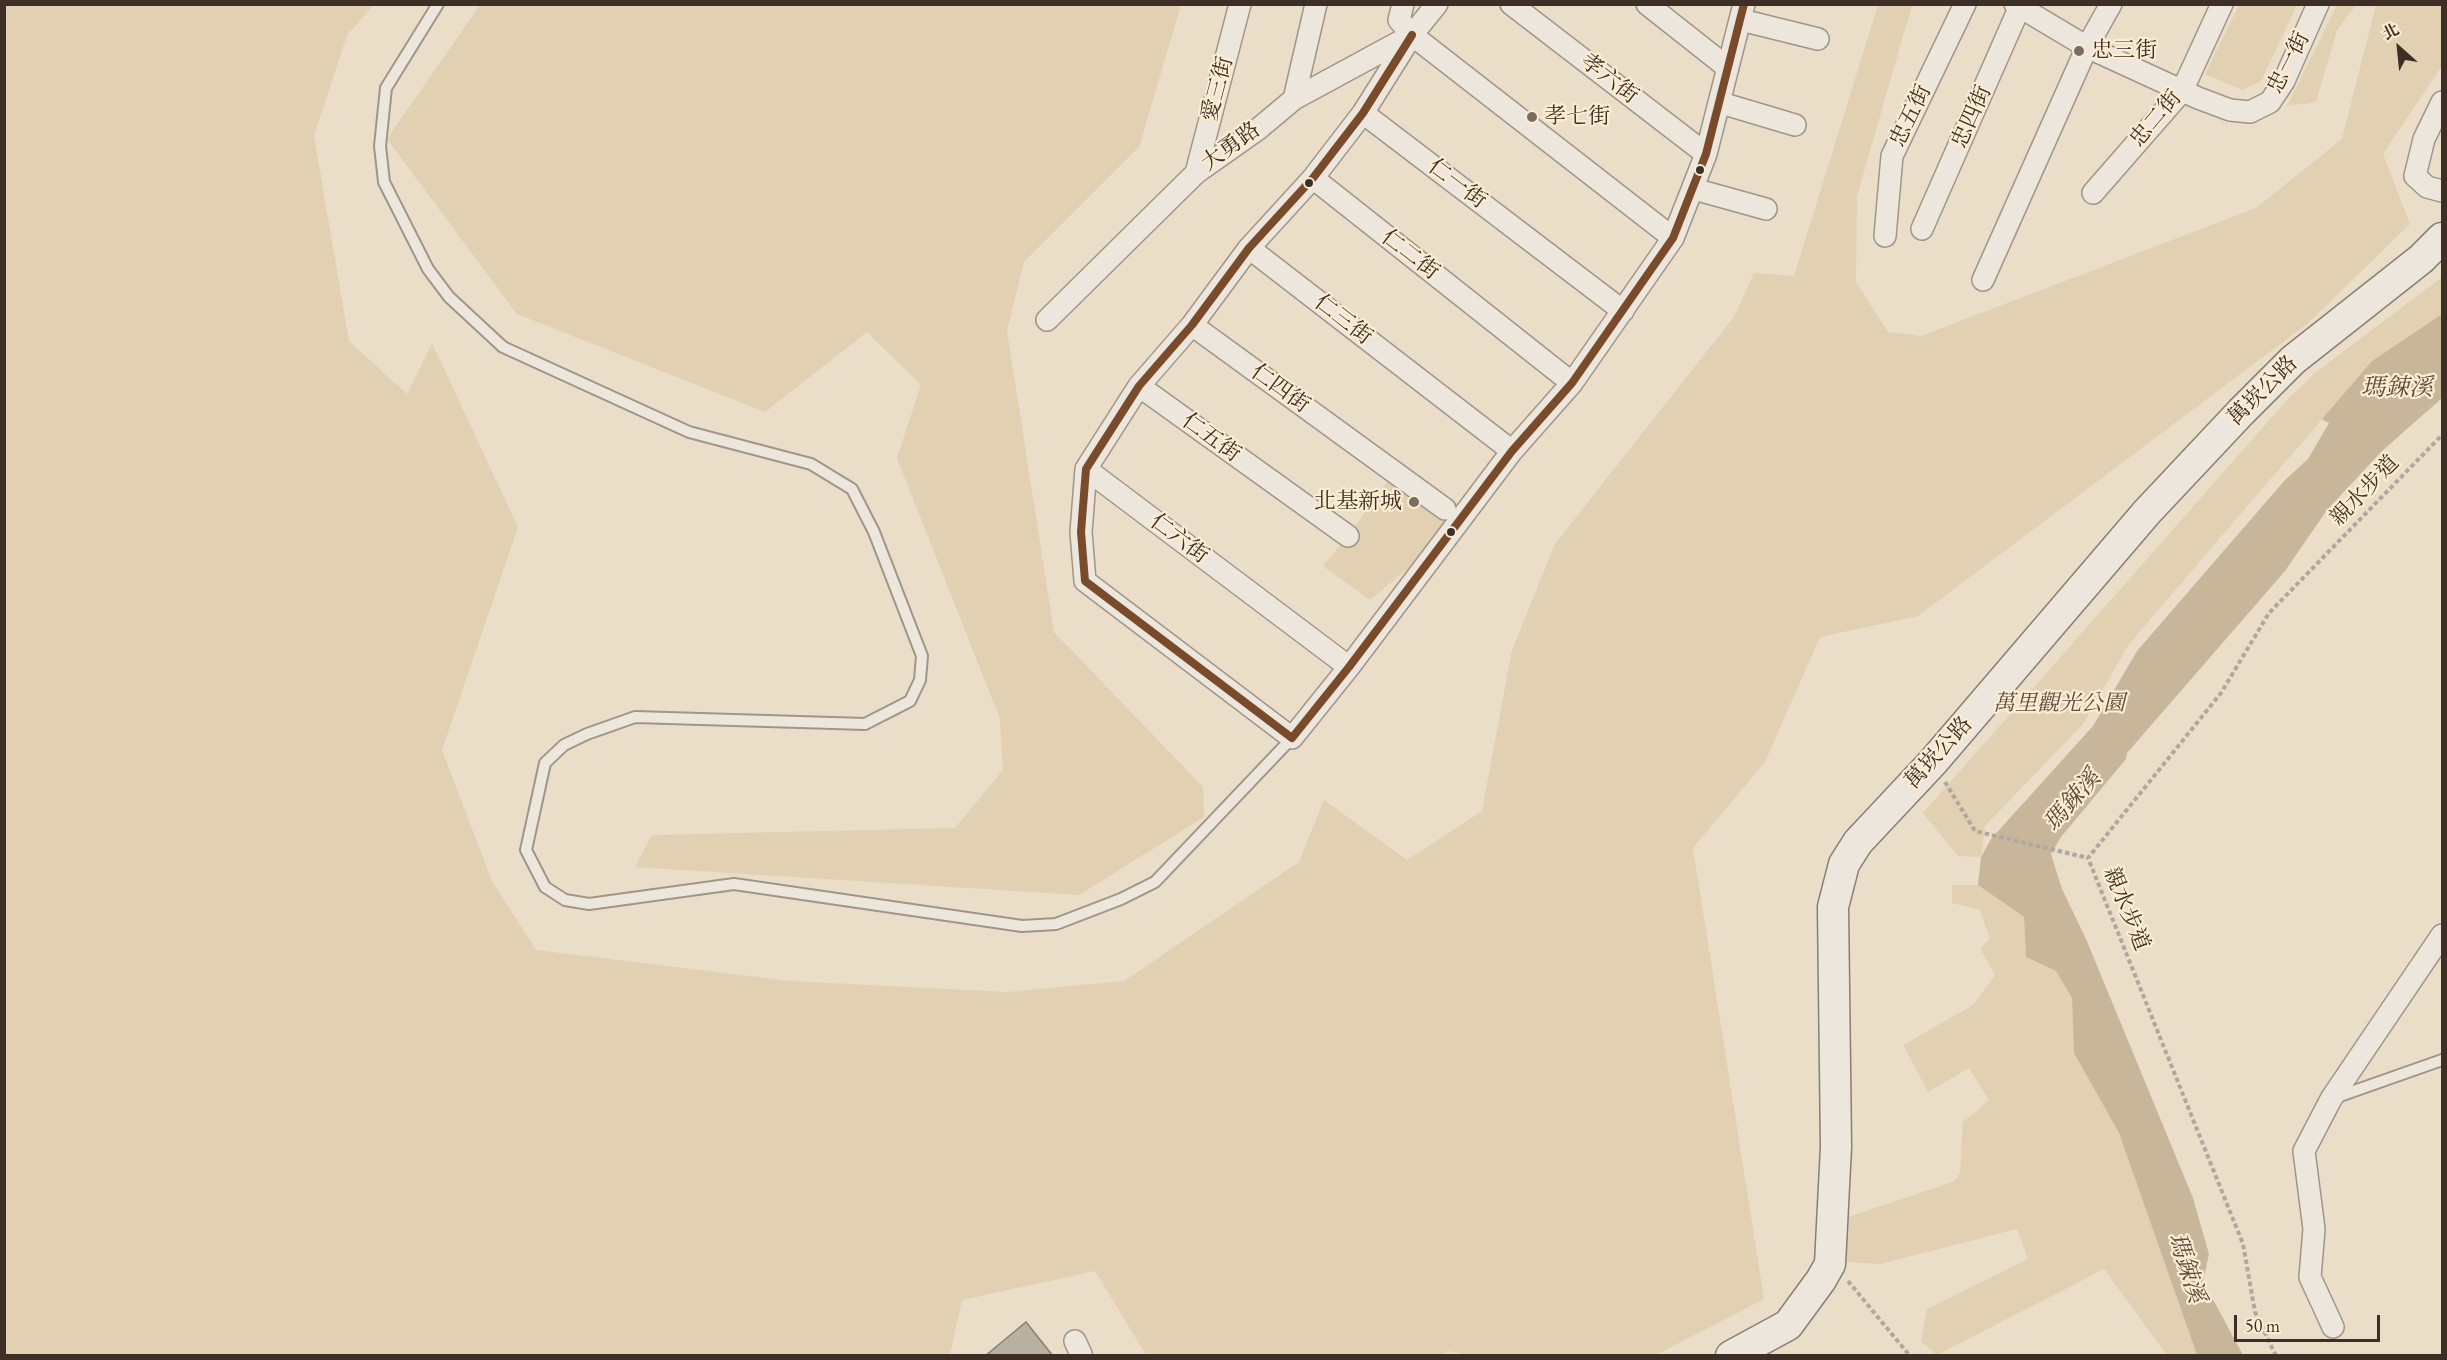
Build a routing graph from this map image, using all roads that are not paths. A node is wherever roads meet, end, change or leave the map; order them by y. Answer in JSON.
{"nodes":[{"id":1,"x":438,"y":4,"type":"edge"},
{"id":2,"x":1240,"y":4,"type":"edge"},
{"id":3,"x":1316,"y":4,"type":"edge"},
{"id":4,"x":1403,"y":4,"type":"edge"},
{"id":5,"x":1437,"y":4,"type":"edge"},
{"id":6,"x":1511,"y":4,"type":"edge"},
{"id":7,"x":1647,"y":4,"type":"edge"},
{"id":8,"x":1965,"y":4,"type":"edge"},
{"id":9,"x":2111,"y":4,"type":"edge"},
{"id":10,"x":2222,"y":4,"type":"edge"},
{"id":11,"x":2318,"y":4,"type":"edge"},
{"id":12,"x":2019,"y":5,"type":"edge"},
{"id":13,"x":1743,"y":12,"type":"edge"},
{"id":14,"x":1412,"y":35,"type":"junction"},
{"id":15,"x":1818,"y":39,"type":"dead end"},
{"id":16,"x":2087,"y":47,"type":"junction"},
{"id":17,"x":1728,"y":68,"type":"junction"},
{"id":18,"x":2182,"y":91,"type":"junction"},
{"id":19,"x":1294,"y":99,"type":"junction"},
{"id":20,"x":2442,"y":102,"type":"edge"},
{"id":21,"x":1721,"y":103,"type":"junction"},
{"id":22,"x":1363,"y":112,"type":"junction"},
{"id":23,"x":1795,"y":125,"type":"dead end"},
{"id":24,"x":1706,"y":154,"type":"junction"},
{"id":25,"x":1196,"y":173,"type":"junction"},
{"id":26,"x":1313,"y":178,"type":"junction"},
{"id":27,"x":1694,"y":189,"type":"junction"},
{"id":28,"x":2442,"y":191,"type":"edge"},
{"id":29,"x":2093,"y":193,"type":"dead end"},
{"id":30,"x":1766,"y":209,"type":"dead end"},
{"id":31,"x":1922,"y":229,"type":"dead end"},
{"id":32,"x":1885,"y":236,"type":"dead end"},
{"id":33,"x":1673,"y":238,"type":"junction"},
{"id":34,"x":2442,"y":238,"type":"edge"},
{"id":35,"x":1249,"y":248,"type":"junction"},
{"id":36,"x":1983,"y":279,"type":"dead end"},
{"id":37,"x":1623,"y":311,"type":"junction"},
{"id":38,"x":1047,"y":320,"type":"dead end"},
{"id":39,"x":1192,"y":325,"type":"junction"},
{"id":40,"x":1572,"y":383,"type":"junction"},
{"id":41,"x":1139,"y":386,"type":"junction"},
{"id":42,"x":1512,"y":450,"type":"junction"},
{"id":43,"x":1086,"y":469,"type":"junction"},
{"id":44,"x":1445,"y":509,"type":"dead end"},
{"id":45,"x":1348,"y":536,"type":"dead end"},
{"id":46,"x":1349,"y":667,"type":"junction"},
{"id":47,"x":1292,"y":738,"type":"junction"},
{"id":48,"x":2442,"y":934,"type":"edge"},
{"id":49,"x":2442,"y":1060,"type":"edge"},
{"id":50,"x":2331,"y":1099,"type":"junction"},
{"id":51,"x":2333,"y":1327,"type":"dead end"},
{"id":52,"x":1731,"y":1356,"type":"edge"}],
"edges":[{"from":1,"to":47,"type":"lane"},
{"from":2,"to":25,"type":"street","name":"愛三街"},
{"from":3,"to":19,"type":"street"},
{"from":4,"to":14,"type":"street"},
{"from":5,"to":14,"type":"street","name":"大勇路"},
{"from":6,"to":24,"type":"street","name":"孝六街"},
{"from":7,"to":17,"type":"street"},
{"from":8,"to":32,"type":"street","name":"忠五街"},
{"from":9,"to":16,"type":"street"},
{"from":10,"to":18,"type":"street","name":"忠二街"},
{"from":11,"to":18,"type":"street","name":"忠一街"},
{"from":12,"to":16,"type":"street","name":"忠一街"},
{"from":12,"to":31,"type":"street","name":"忠四街"},
{"from":13,"to":15,"type":"street"},
{"from":13,"to":17,"type":"street"},
{"from":14,"to":19,"type":"street","name":"大勇路"},
{"from":14,"to":22,"type":"street"},
{"from":14,"to":33,"type":"street"},
{"from":16,"to":18,"type":"street","name":"忠一街"},
{"from":16,"to":36,"type":"street"},
{"from":17,"to":21,"type":"street"},
{"from":18,"to":29,"type":"street","name":"忠二街"},
{"from":19,"to":25,"type":"street","name":"大勇路"},
{"from":20,"to":28,"type":"street"},
{"from":21,"to":23,"type":"street"},
{"from":21,"to":24,"type":"street"},
{"from":22,"to":26,"type":"street"},
{"from":22,"to":37,"type":"street","name":"仁一街"},
{"from":24,"to":27,"type":"street"},
{"from":25,"to":38,"type":"street","name":"大勇路"},
{"from":26,"to":35,"type":"street"},
{"from":26,"to":40,"type":"street","name":"仁二街"},
{"from":27,"to":30,"type":"street"},
{"from":27,"to":33,"type":"street"},
{"from":33,"to":37,"type":"street"},
{"from":34,"to":52,"type":"street","name":"萬崁公路"},
{"from":35,"to":39,"type":"street"},
{"from":35,"to":42,"type":"street","name":"仁三街"},
{"from":37,"to":40,"type":"street"},
{"from":39,"to":41,"type":"street"},
{"from":39,"to":44,"type":"street","name":"仁四街"},
{"from":40,"to":42,"type":"street"},
{"from":41,"to":43,"type":"street"},
{"from":41,"to":45,"type":"street","name":"仁五街"},
{"from":42,"to":46,"type":"street"},
{"from":43,"to":46,"type":"street","name":"仁六街"},
{"from":43,"to":47,"type":"street"},
{"from":46,"to":47,"type":"street"},
{"from":48,"to":50,"type":"street"},
{"from":49,"to":50,"type":"lane"},
{"from":50,"to":51,"type":"street"}]}
